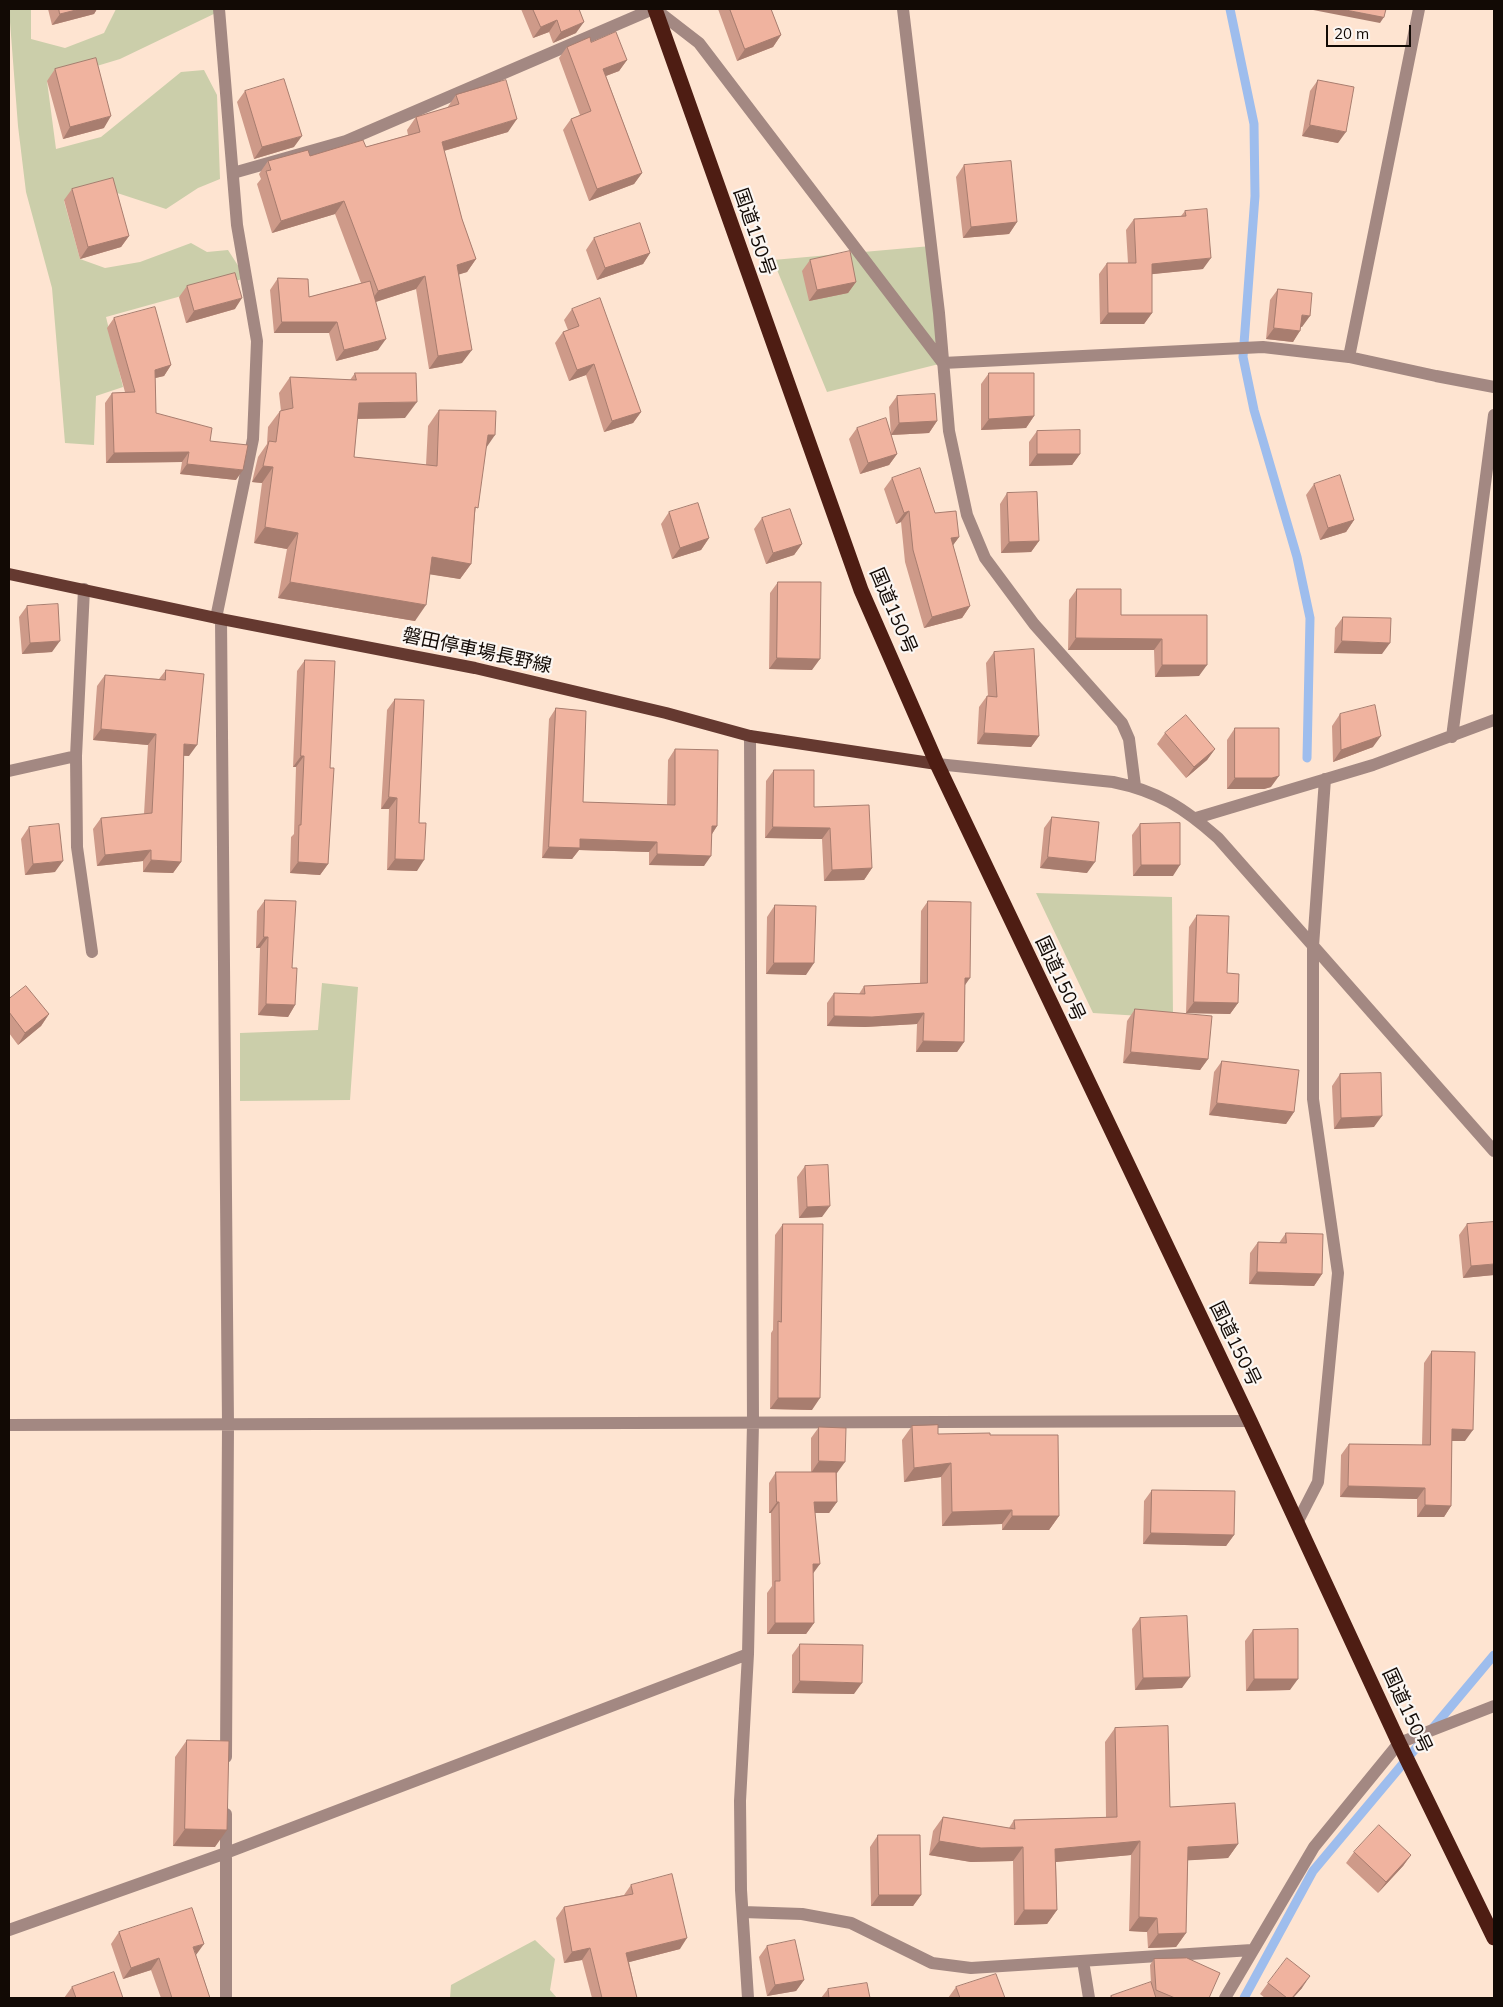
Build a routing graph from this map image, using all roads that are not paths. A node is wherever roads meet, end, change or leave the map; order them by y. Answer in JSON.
{"nodes":[{"id":1,"x":219,"y":9,"type":"edge"},
{"id":2,"x":654,"y":9,"type":"edge"},
{"id":3,"x":903,"y":9,"type":"edge"},
{"id":4,"x":1419,"y":9,"type":"edge"},
{"id":5,"x":233,"y":173,"type":"junction"},
{"id":6,"x":1349,"y":356,"type":"junction"},
{"id":7,"x":943,"y":364,"type":"junction"},
{"id":8,"x":1494,"y":387,"type":"edge"},
{"id":9,"x":1494,"y":415,"type":"edge"},
{"id":10,"x":9,"y":574,"type":"edge"},
{"id":11,"x":84,"y":589,"type":"junction"},
{"id":12,"x":219,"y":618,"type":"junction"},
{"id":13,"x":1494,"y":720,"type":"edge"},
{"id":14,"x":750,"y":736,"type":"junction"},
{"id":15,"x":1452,"y":737,"type":"junction"},
{"id":16,"x":76,"y":756,"type":"junction"},
{"id":17,"x":937,"y":764,"type":"junction"},
{"id":18,"x":9,"y":771,"type":"edge"},
{"id":19,"x":1326,"y":779,"type":"junction"},
{"id":20,"x":1135,"y":786,"type":"junction"},
{"id":21,"x":1196,"y":818,"type":"junction"},
{"id":22,"x":1313,"y":946,"type":"junction"},
{"id":23,"x":92,"y":952,"type":"dead end"},
{"id":24,"x":1494,"y":1151,"type":"edge"},
{"id":25,"x":1250,"y":1421,"type":"junction"},
{"id":26,"x":753,"y":1423,"type":"junction"},
{"id":27,"x":228,"y":1424,"type":"junction"},
{"id":28,"x":9,"y":1425,"type":"edge"},
{"id":29,"x":1297,"y":1522,"type":"junction"},
{"id":30,"x":748,"y":1654,"type":"junction"},
{"id":31,"x":1494,"y":1706,"type":"edge"},
{"id":32,"x":1399,"y":1743,"type":"junction"},
{"id":33,"x":226,"y":1774,"type":"edge"},
{"id":34,"x":226,"y":1804,"type":"edge"},
{"id":35,"x":226,"y":1853,"type":"junction"},
{"id":36,"x":743,"y":1912,"type":"junction"},
{"id":37,"x":9,"y":1930,"type":"edge"},
{"id":38,"x":1494,"y":1938,"type":"edge"},
{"id":39,"x":1252,"y":1950,"type":"junction"},
{"id":40,"x":1083,"y":1961,"type":"junction"},
{"id":41,"x":226,"y":1998,"type":"edge"},
{"id":42,"x":748,"y":1998,"type":"edge"},
{"id":43,"x":1089,"y":1998,"type":"edge"},
{"id":44,"x":1226,"y":1998,"type":"edge"}],
"edges":[{"from":1,"to":5,"type":"street"},
{"from":2,"to":5,"type":"street"},
{"from":2,"to":7,"type":"street"},
{"from":2,"to":17,"type":"highway","name":"国道150号"},
{"from":3,"to":7,"type":"street"},
{"from":4,"to":6,"type":"street"},
{"from":5,"to":12,"type":"street"},
{"from":6,"to":7,"type":"street"},
{"from":6,"to":8,"type":"street"},
{"from":7,"to":20,"type":"street"},
{"from":9,"to":15,"type":"street"},
{"from":10,"to":11,"type":"main road","name":"磐田停車場長野線"},
{"from":11,"to":12,"type":"main road","name":"磐田停車場長野線"},
{"from":11,"to":16,"type":"street"},
{"from":12,"to":14,"type":"main road","name":"磐田停車場長野線"},
{"from":12,"to":27,"type":"street"},
{"from":13,"to":15,"type":"street"},
{"from":14,"to":17,"type":"main road","name":"磐田停車場長野線"},
{"from":14,"to":26,"type":"street"},
{"from":15,"to":19,"type":"street"},
{"from":16,"to":18,"type":"street"},
{"from":16,"to":23,"type":"street"},
{"from":17,"to":20,"type":"street"},
{"from":17,"to":25,"type":"highway","name":"国道150号"},
{"from":19,"to":21,"type":"street"},
{"from":19,"to":22,"type":"street"},
{"from":20,"to":21,"type":"street"},
{"from":21,"to":22,"type":"street"},
{"from":22,"to":24,"type":"street"},
{"from":22,"to":29,"type":"street"},
{"from":25,"to":26,"type":"street"},
{"from":25,"to":29,"type":"highway","name":"国道150号"},
{"from":26,"to":27,"type":"street"},
{"from":26,"to":30,"type":"street"},
{"from":27,"to":28,"type":"street"},
{"from":27,"to":33,"type":"street"},
{"from":29,"to":32,"type":"highway","name":"国道150号"},
{"from":30,"to":35,"type":"street"},
{"from":30,"to":36,"type":"street"},
{"from":31,"to":32,"type":"street"},
{"from":32,"to":38,"type":"highway","name":"国道150号"},
{"from":32,"to":39,"type":"street"},
{"from":34,"to":35,"type":"street"},
{"from":35,"to":37,"type":"street"},
{"from":35,"to":41,"type":"street"},
{"from":36,"to":40,"type":"street"},
{"from":36,"to":42,"type":"street"},
{"from":39,"to":40,"type":"street"},
{"from":39,"to":44,"type":"street"},
{"from":40,"to":43,"type":"street"}]}
